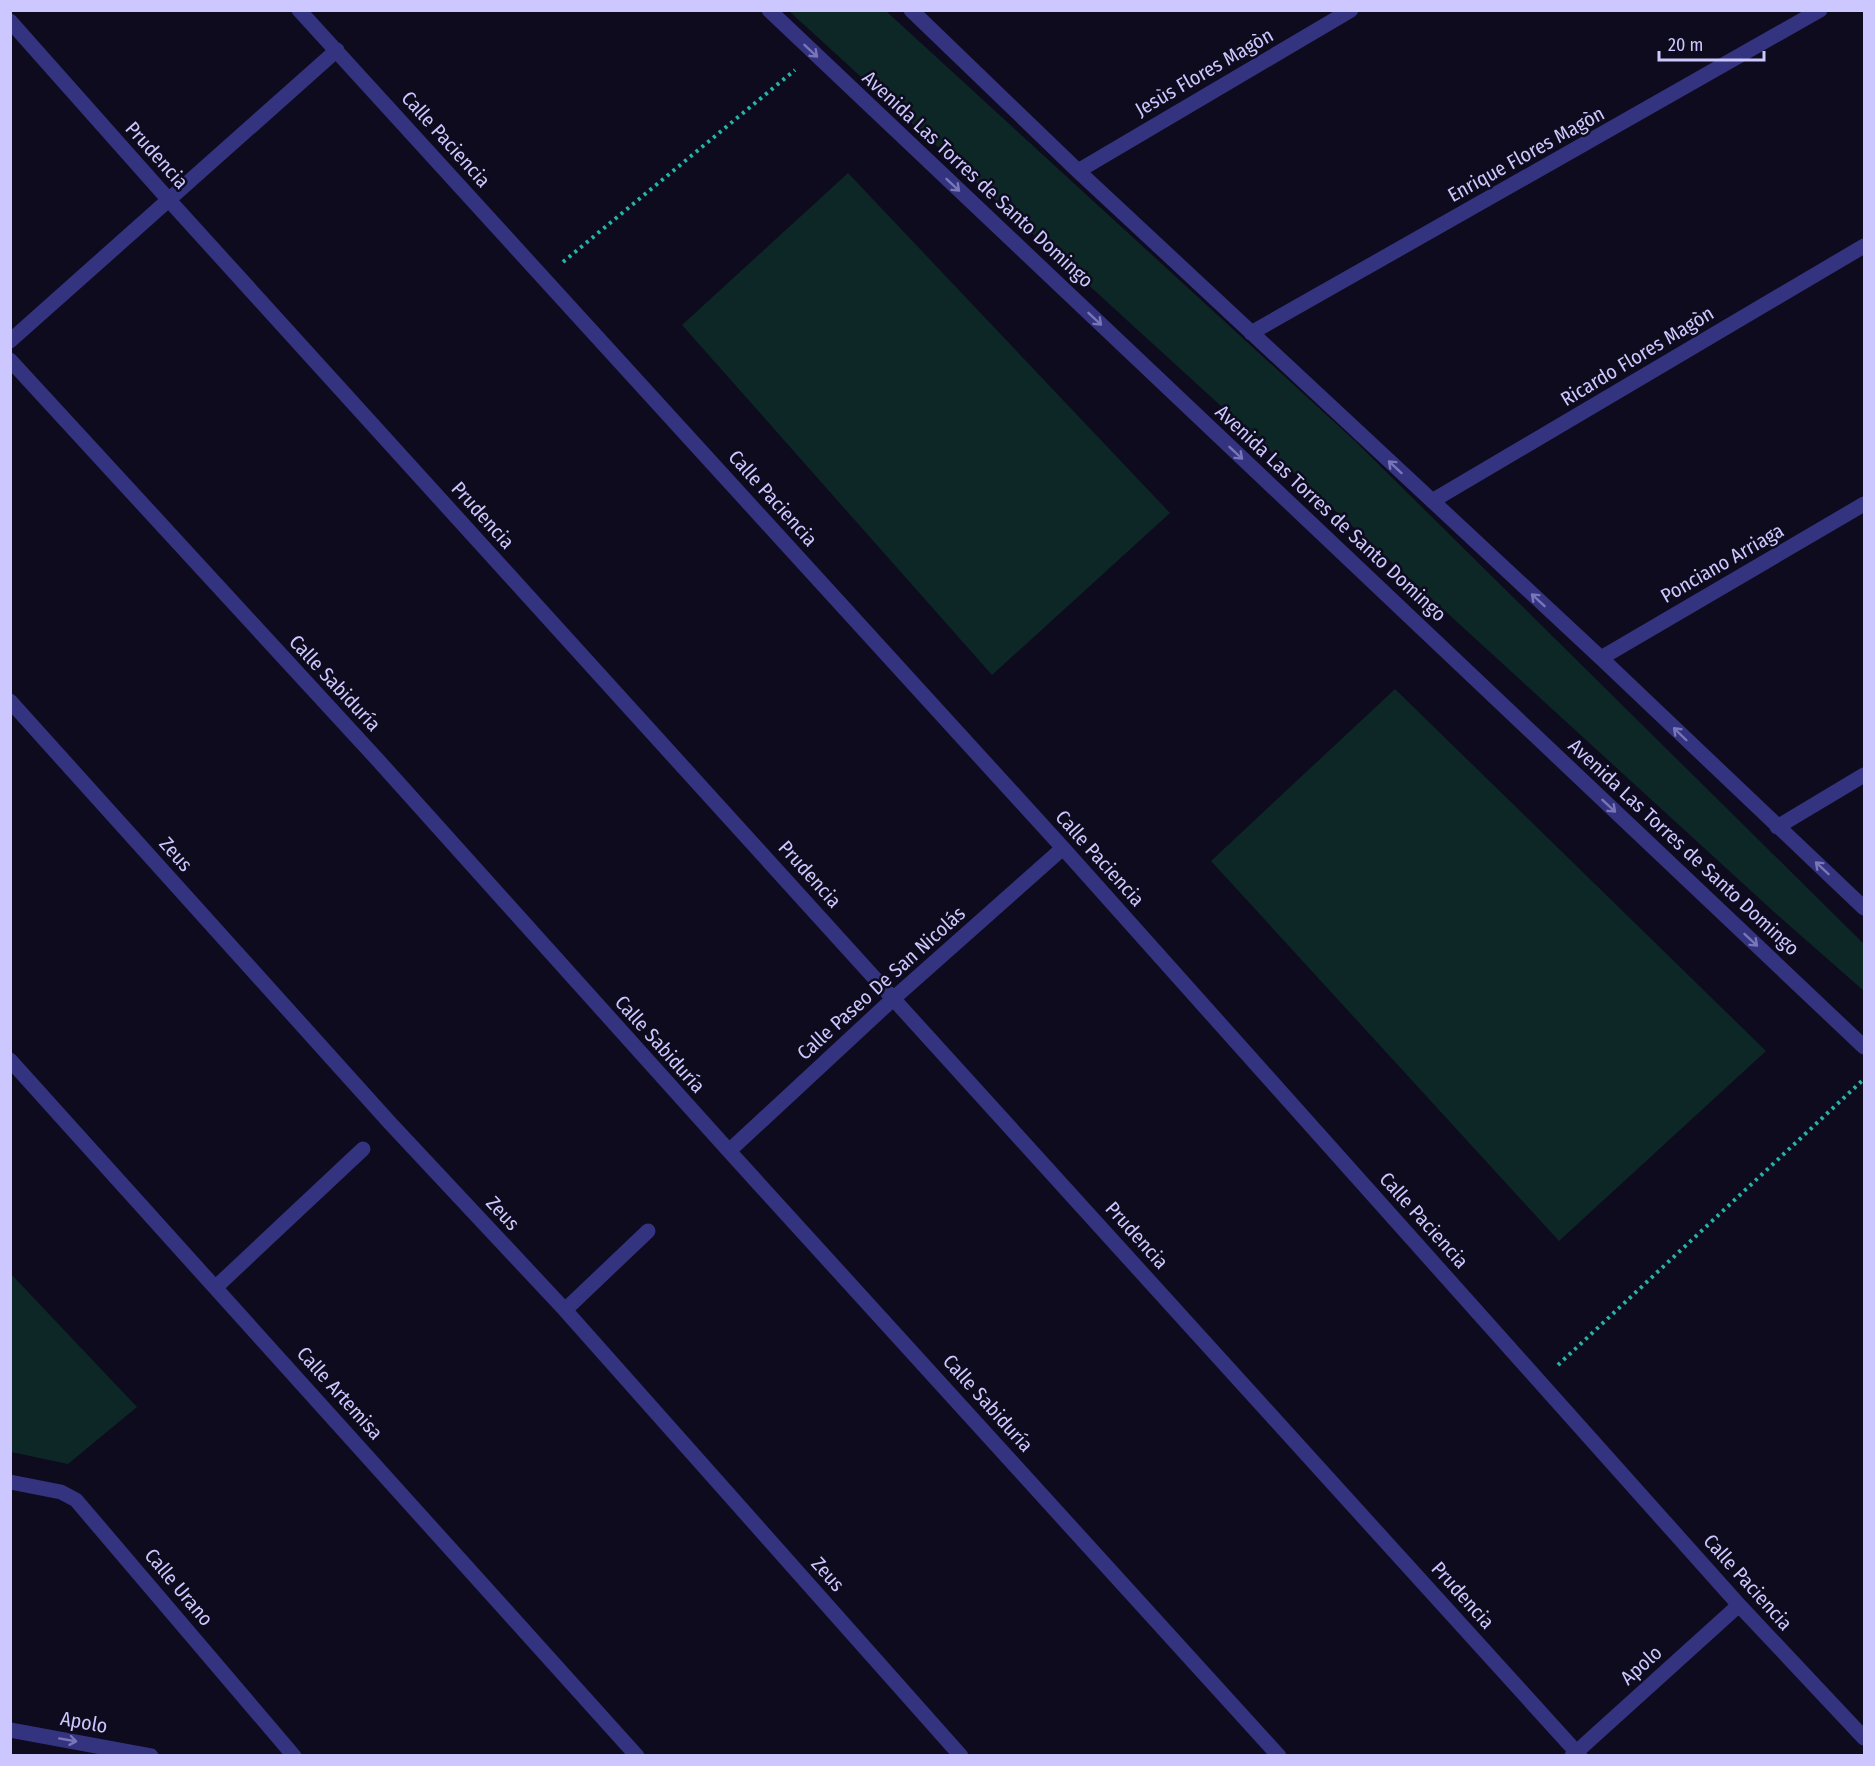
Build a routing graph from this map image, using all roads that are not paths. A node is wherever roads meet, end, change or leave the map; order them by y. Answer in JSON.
{"nodes":[{"id":1,"x":299,"y":10,"type":"edge"},
{"id":2,"x":769,"y":10,"type":"edge"},
{"id":3,"x":911,"y":10,"type":"edge"},
{"id":4,"x":1351,"y":10,"type":"edge"},
{"id":5,"x":1821,"y":10,"type":"edge"},
{"id":6,"x":10,"y":21,"type":"edge"},
{"id":7,"x":337,"y":50,"type":"junction"},
{"id":8,"x":1078,"y":171,"type":"junction"},
{"id":9,"x":168,"y":199,"type":"junction"},
{"id":10,"x":1864,"y":246,"type":"edge"},
{"id":11,"x":1251,"y":333,"type":"junction"},
{"id":12,"x":10,"y":341,"type":"edge"},
{"id":13,"x":10,"y":360,"type":"edge"},
{"id":14,"x":1432,"y":501,"type":"junction"},
{"id":15,"x":1864,"y":504,"type":"edge"},
{"id":16,"x":1601,"y":658,"type":"junction"},
{"id":17,"x":10,"y":701,"type":"edge"},
{"id":18,"x":1864,"y":775,"type":"edge"},
{"id":19,"x":1777,"y":827,"type":"junction"},
{"id":20,"x":1063,"y":848,"type":"junction"},
{"id":21,"x":1864,"y":908,"type":"edge"},
{"id":22,"x":894,"y":998,"type":"junction"},
{"id":23,"x":1864,"y":1047,"type":"edge"},
{"id":24,"x":10,"y":1060,"type":"edge"},
{"id":25,"x":363,"y":1149,"type":"dead end"},
{"id":26,"x":729,"y":1151,"type":"junction"},
{"id":27,"x":648,"y":1231,"type":"dead end"},
{"id":28,"x":216,"y":1287,"type":"junction"},
{"id":29,"x":565,"y":1310,"type":"junction"},
{"id":30,"x":10,"y":1482,"type":"edge"},
{"id":31,"x":1739,"y":1605,"type":"junction"},
{"id":32,"x":10,"y":1730,"type":"edge"},
{"id":33,"x":1864,"y":1738,"type":"edge"},
{"id":34,"x":1576,"y":1754,"type":"edge"},
{"id":35,"x":151,"y":1755,"type":"edge"},
{"id":36,"x":294,"y":1755,"type":"edge"},
{"id":37,"x":637,"y":1755,"type":"edge"},
{"id":38,"x":962,"y":1755,"type":"edge"},
{"id":39,"x":1279,"y":1755,"type":"edge"}],
"edges":[{"from":1,"to":7,"type":"street","name":"Calle Paciencia"},
{"from":2,"to":23,"type":"street","name":"Avenida Las Torres de Santo Domingo","one_way":true},
{"from":3,"to":8,"type":"street"},
{"from":4,"to":8,"type":"street","name":"Jesùs Flores Magòn"},
{"from":5,"to":11,"type":"street","name":"Enrique Flores Magòn"},
{"from":6,"to":9,"type":"street","name":"Prudencia"},
{"from":7,"to":9,"type":"street"},
{"from":7,"to":20,"type":"street","name":"Calle Paciencia"},
{"from":8,"to":11,"type":"street"},
{"from":9,"to":12,"type":"street"},
{"from":9,"to":22,"type":"street","name":"Prudencia"},
{"from":10,"to":14,"type":"street","name":"Ricardo Flores Magòn"},
{"from":14,"to":11,"type":"street","one_way":true},
{"from":13,"to":26,"type":"street","name":"Calle Sabiduría"},
{"from":16,"to":14,"type":"street","one_way":true},
{"from":15,"to":16,"type":"street","name":"Ponciano Arriaga"},
{"from":19,"to":16,"type":"street","one_way":true},
{"from":17,"to":29,"type":"street","name":"Zeus"},
{"from":18,"to":19,"type":"street"},
{"from":21,"to":19,"type":"street","one_way":true},
{"from":20,"to":22,"type":"street","name":"Calle Paseo De San Nicolás"},
{"from":20,"to":31,"type":"street","name":"Calle Paciencia"},
{"from":22,"to":26,"type":"street","name":"Calle Paseo De San Nicolás"},
{"from":22,"to":34,"type":"street","name":"Prudencia"},
{"from":24,"to":28,"type":"street","name":"Calle Artemisa"},
{"from":25,"to":28,"type":"street"},
{"from":26,"to":39,"type":"street","name":"Calle Sabiduría"},
{"from":27,"to":29,"type":"street"},
{"from":28,"to":37,"type":"street","name":"Calle Artemisa"},
{"from":29,"to":38,"type":"street","name":"Zeus"},
{"from":30,"to":36,"type":"street","name":"Calle Urano"},
{"from":31,"to":33,"type":"street","name":"Calle Paciencia"},
{"from":31,"to":34,"type":"street","name":"Apolo"},
{"from":32,"to":35,"type":"street","name":"Apolo","one_way":true}]}
